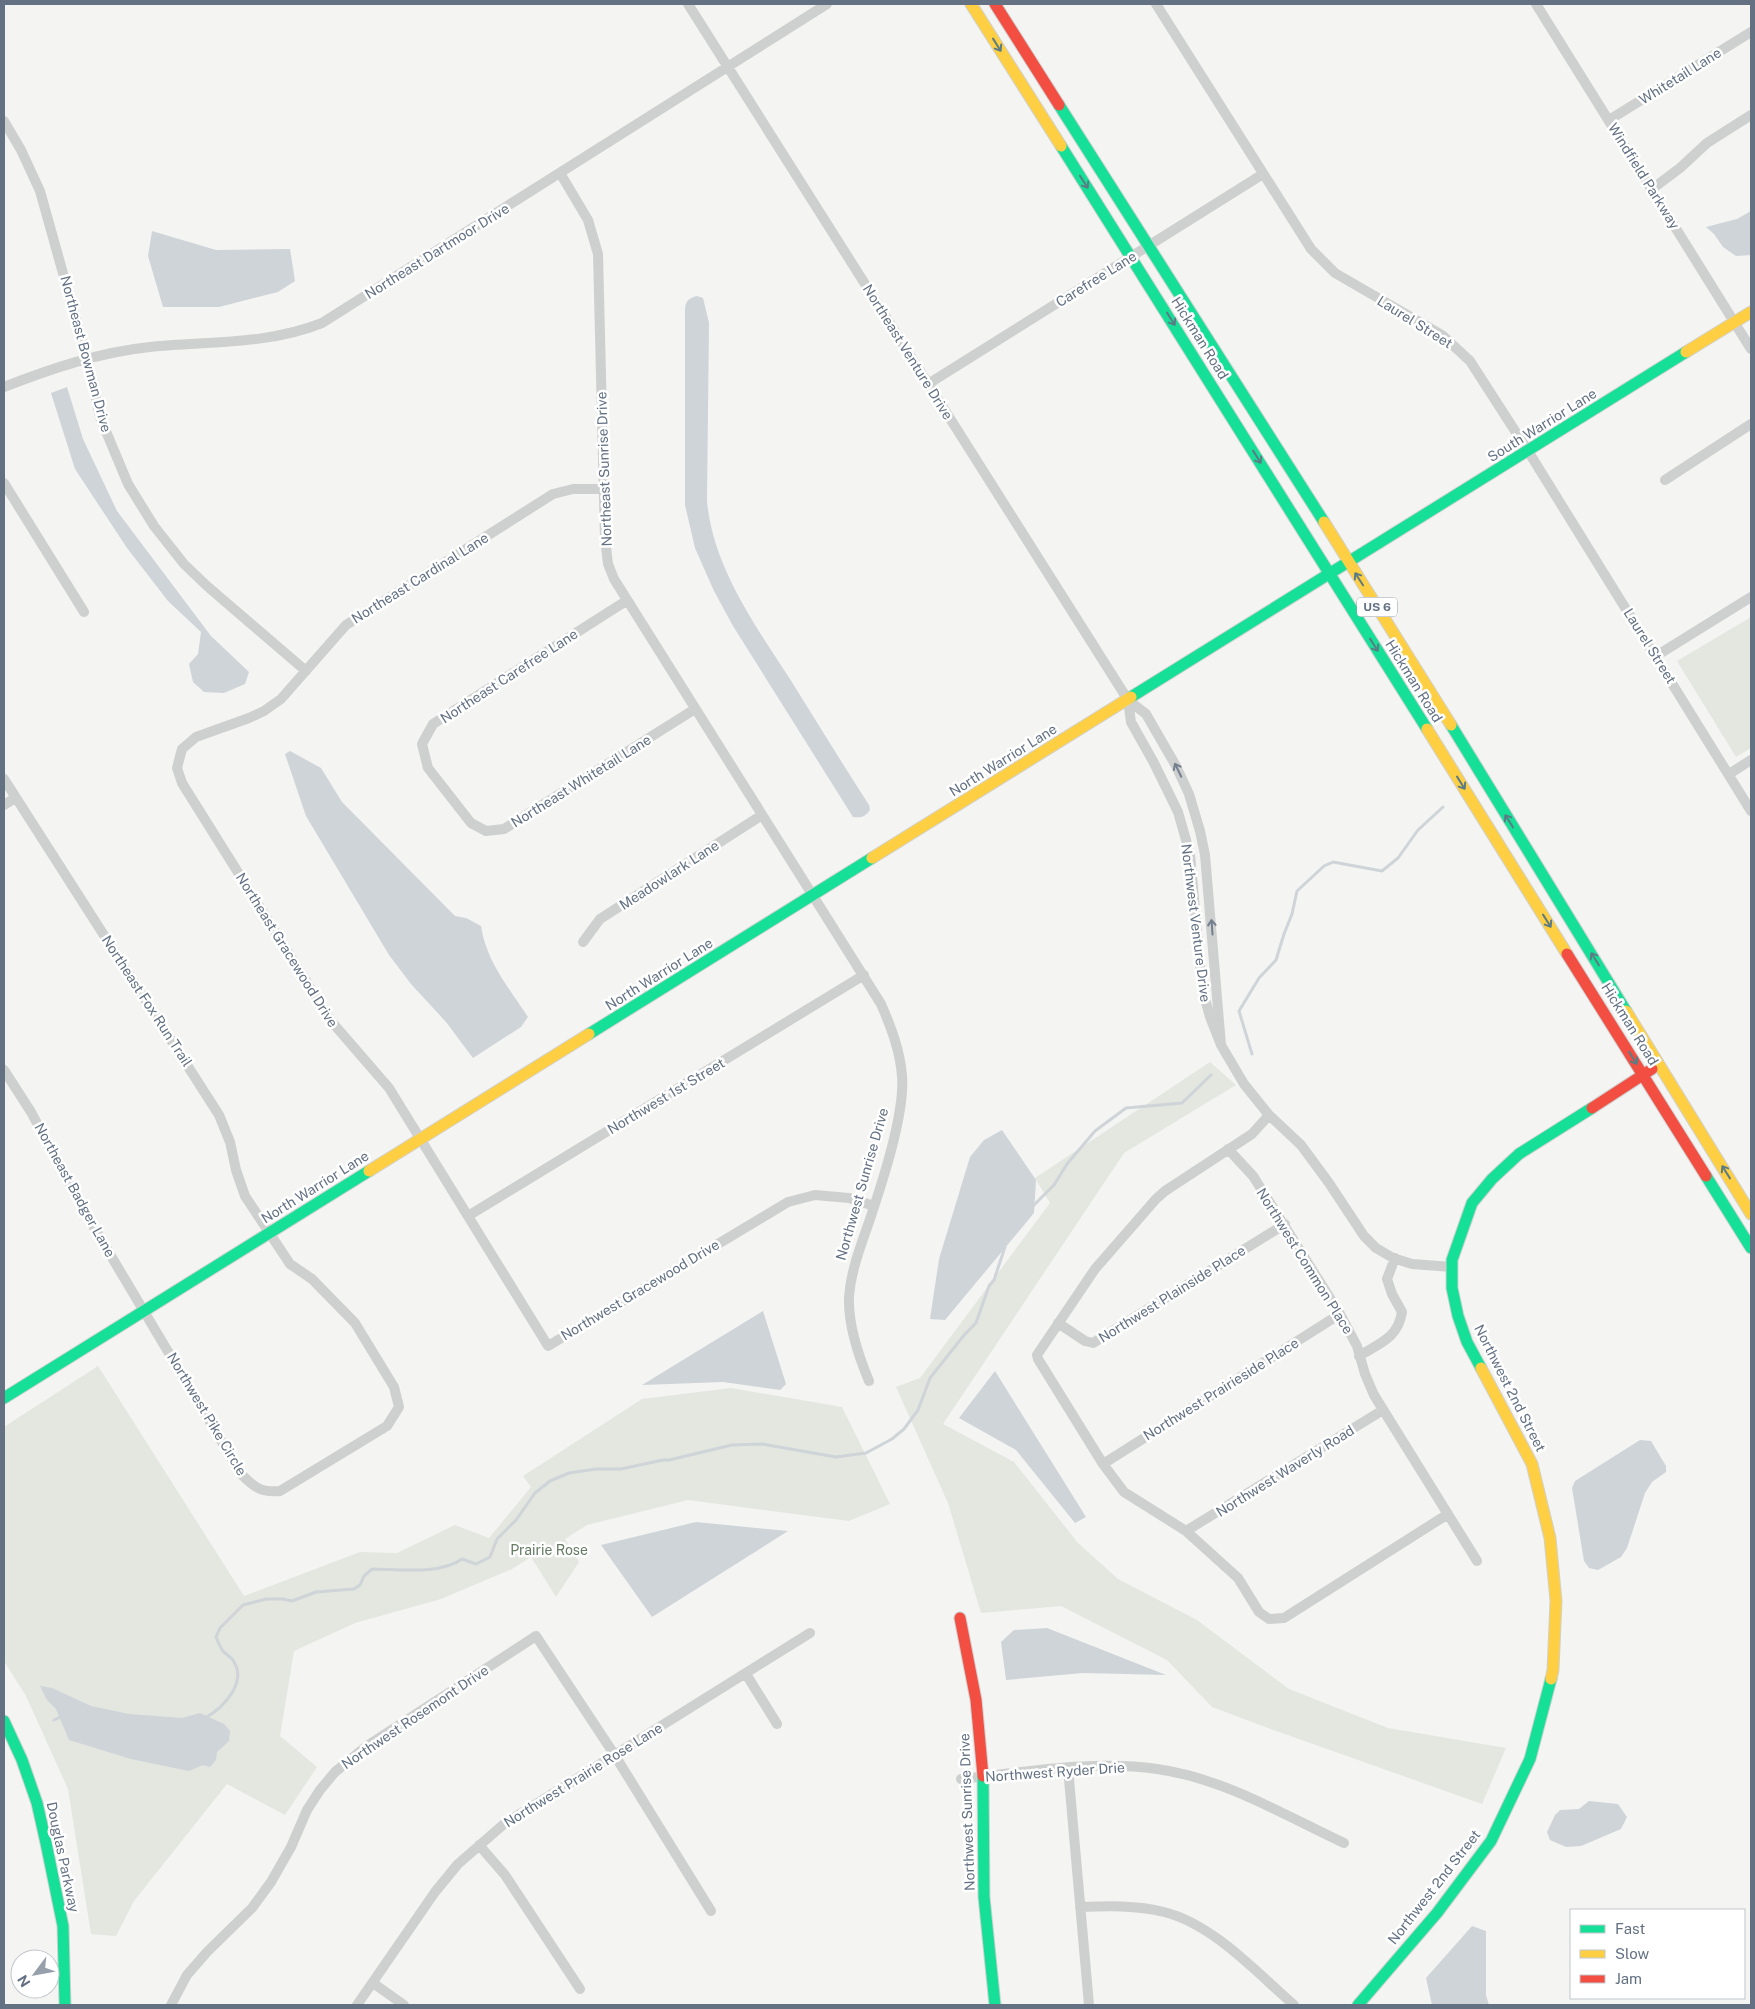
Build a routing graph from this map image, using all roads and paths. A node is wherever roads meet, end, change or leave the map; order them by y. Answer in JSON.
{"nodes":[{"id":1,"x":688,"y":4,"type":"edge"},
{"id":2,"x":827,"y":4,"type":"edge"},
{"id":3,"x":971,"y":4,"type":"edge"},
{"id":4,"x":995,"y":4,"type":"edge"},
{"id":5,"x":1156,"y":4,"type":"edge"},
{"id":6,"x":1536,"y":4,"type":"edge"},
{"id":7,"x":1751,"y":32,"type":"edge"},
{"id":8,"x":727,"y":67,"type":"junction"},
{"id":9,"x":1751,"y":115,"type":"edge"},
{"id":10,"x":1609,"y":120,"type":"junction"},
{"id":11,"x":4,"y":121,"type":"edge"},
{"id":12,"x":560,"y":173,"type":"junction"},
{"id":13,"x":1263,"y":174,"type":"junction"},
{"id":14,"x":1652,"y":189,"type":"junction"},
{"id":15,"x":1147,"y":246,"type":"junction"},
{"id":16,"x":1132,"y":257,"type":"junction"},
{"id":17,"x":1751,"y":312,"type":"edge"},
{"id":18,"x":1735,"y":323,"type":"junction"},
{"id":19,"x":1751,"y":349,"type":"edge"},
{"id":20,"x":87,"y":359,"type":"junction"},
{"id":21,"x":928,"y":384,"type":"junction"},
{"id":22,"x":4,"y":387,"type":"edge"},
{"id":23,"x":1751,"y":424,"type":"edge"},
{"id":24,"x":1528,"y":451,"type":"junction"},
{"id":25,"x":1665,"y":480,"type":"dead end"},
{"id":26,"x":4,"y":483,"type":"edge"},
{"id":27,"x":604,"y":488,"type":"junction"},
{"id":28,"x":1348,"y":563,"type":"junction"},
{"id":29,"x":1330,"y":575,"type":"junction"},
{"id":30,"x":1751,"y":597,"type":"edge"},
{"id":31,"x":626,"y":601,"type":"junction"},
{"id":32,"x":84,"y":612,"type":"dead end"},
{"id":33,"x":1656,"y":656,"type":"junction"},
{"id":34,"x":306,"y":671,"type":"junction"},
{"id":35,"x":1128,"y":700,"type":"junction"},
{"id":36,"x":695,"y":709,"type":"junction"},
{"id":37,"x":182,"y":749,"type":"joint"},
{"id":38,"x":1751,"y":760,"type":"edge"},
{"id":39,"x":1729,"y":774,"type":"junction"},
{"id":40,"x":4,"y":780,"type":"edge"},
{"id":41,"x":447,"y":792,"type":"joint"},
{"id":42,"x":15,"y":798,"type":"junction"},
{"id":43,"x":4,"y":805,"type":"edge"},
{"id":44,"x":1751,"y":811,"type":"edge"},
{"id":45,"x":762,"y":815,"type":"junction"},
{"id":46,"x":813,"y":896,"type":"junction"},
{"id":47,"x":583,"y":942,"type":"dead end"},
{"id":48,"x":864,"y":975,"type":"junction"},
{"id":49,"x":1221,"y":1046,"type":"junction"},
{"id":50,"x":1659,"y":1064,"type":"junction"},
{"id":51,"x":4,"y":1070,"type":"edge"},
{"id":52,"x":1644,"y":1075,"type":"junction"},
{"id":53,"x":1270,"y":1114,"type":"junction"},
{"id":54,"x":421,"y":1139,"type":"junction"},
{"id":55,"x":1228,"y":1149,"type":"junction"},
{"id":56,"x":874,"y":1206,"type":"junction"},
{"id":57,"x":1751,"y":1214,"type":"edge"},
{"id":58,"x":468,"y":1216,"type":"junction"},
{"id":59,"x":1285,"y":1224,"type":"junction"},
{"id":60,"x":269,"y":1233,"type":"junction"},
{"id":61,"x":1751,"y":1248,"type":"edge"},
{"id":62,"x":1395,"y":1258,"type":"junction"},
{"id":63,"x":1452,"y":1267,"type":"junction"},
{"id":64,"x":145,"y":1310,"type":"junction"},
{"id":65,"x":1340,"y":1314,"type":"junction"},
{"id":66,"x":1058,"y":1323,"type":"junction"},
{"id":67,"x":1360,"y":1356,"type":"junction"},
{"id":68,"x":869,"y":1381,"type":"dead end"},
{"id":69,"x":4,"y":1398,"type":"edge"},
{"id":70,"x":1383,"y":1410,"type":"junction"},
{"id":71,"x":1103,"y":1464,"type":"junction"},
{"id":72,"x":1448,"y":1514,"type":"junction"},
{"id":73,"x":1186,"y":1532,"type":"junction"},
{"id":74,"x":1477,"y":1561,"type":"dead end"},
{"id":75,"x":960,"y":1618,"type":"dead end"},
{"id":76,"x":810,"y":1633,"type":"dead end"},
{"id":77,"x":746,"y":1674,"type":"junction"},
{"id":78,"x":4,"y":1721,"type":"edge"},
{"id":79,"x":777,"y":1724,"type":"dead end"},
{"id":80,"x":614,"y":1754,"type":"junction"},
{"id":81,"x":1068,"y":1768,"type":"junction"},
{"id":82,"x":983,"y":1777,"type":"junction"},
{"id":83,"x":961,"y":1779,"type":"dead end"},
{"id":84,"x":1344,"y":1843,"type":"dead end"},
{"id":85,"x":479,"y":1845,"type":"junction"},
{"id":86,"x":1080,"y":1907,"type":"junction"},
{"id":87,"x":711,"y":1911,"type":"dead end"},
{"id":88,"x":373,"y":1983,"type":"junction"},
{"id":89,"x":580,"y":1989,"type":"dead end"},
{"id":90,"x":65,"y":2005,"type":"edge"},
{"id":91,"x":171,"y":2005,"type":"edge"},
{"id":92,"x":356,"y":2005,"type":"edge"},
{"id":93,"x":404,"y":2005,"type":"edge"},
{"id":94,"x":995,"y":2005,"type":"edge"},
{"id":95,"x":1090,"y":2005,"type":"edge"},
{"id":96,"x":1294,"y":2005,"type":"edge"},
{"id":97,"x":1358,"y":2005,"type":"edge"}],
"edges":[{"from":1,"to":8,"type":"street","name":"Northeast Venture Drive"},
{"from":2,"to":8,"type":"street","name":"Northeast Dartmoor Drive"},
{"from":3,"to":16,"type":"main road","name":"Hickman Road","number":"US 6","one_way":true},
{"from":4,"to":15,"type":"main road","name":"Hickman Road","number":"US 6"},
{"from":5,"to":13,"type":"street","name":"Laurel Street"},
{"from":6,"to":10,"type":"street","name":"Windfield Parkway"},
{"from":7,"to":10,"type":"street","name":"Whitetail Lane"},
{"from":8,"to":12,"type":"street","name":"Northeast Dartmoor Drive"},
{"from":8,"to":21,"type":"street","name":"Northeast Venture Drive"},
{"from":9,"to":14,"type":"street"},
{"from":10,"to":14,"type":"street","name":"Windfield Parkway"},
{"from":11,"to":20,"type":"street","name":"Northeast Bowman Drive"},
{"from":12,"to":20,"type":"street","name":"Northeast Dartmoor Drive"},
{"from":12,"to":27,"type":"street","name":"Northeast Sunrise Drive"},
{"from":13,"to":15,"type":"street","name":"Carefree Lane"},
{"from":13,"to":24,"type":"street","name":"Laurel Street"},
{"from":14,"to":18,"type":"street","name":"Windfield Parkway"},
{"from":15,"to":16,"type":"street","name":"Carefree Lane"},
{"from":15,"to":28,"type":"main road","name":"Hickman Road","number":"US 6"},
{"from":16,"to":21,"type":"street","name":"Carefree Lane"},
{"from":16,"to":29,"type":"main road","name":"Hickman Road","number":"US 6","one_way":true},
{"from":17,"to":18,"type":"main road","name":"South Warrior Lane"},
{"from":18,"to":19,"type":"street","name":"Windfield Parkway"},
{"from":18,"to":24,"type":"main road","name":"South Warrior Lane"},
{"from":20,"to":22,"type":"street","name":"Northeast Dartmoor Drive"},
{"from":20,"to":34,"type":"street","name":"Northeast Bowman Drive"},
{"from":21,"to":35,"type":"street","name":"Northeast Venture Drive"},
{"from":23,"to":25,"type":"street"},
{"from":24,"to":28,"type":"main road","name":"South Warrior Lane"},
{"from":24,"to":33,"type":"street","name":"Laurel Street"},
{"from":26,"to":32,"type":"street"},
{"from":27,"to":31,"type":"street","name":"Northeast Sunrise Drive"},
{"from":27,"to":34,"type":"street","name":"Northeast Cardinal Lane"},
{"from":28,"to":29,"type":"main road","name":"South Warrior Lane"},
{"from":50,"to":28,"type":"main road","name":"Hickman Road","number":"US 6","one_way":true},
{"from":29,"to":35,"type":"main road","name":"North Warrior Lane"},
{"from":29,"to":52,"type":"main road","name":"Hickman Road","number":"US 6","one_way":true},
{"from":30,"to":33,"type":"street"},
{"from":31,"to":36,"type":"street","name":"Northeast Sunrise Drive"},
{"from":31,"to":41,"type":"street","name":"Northeast Carefree Lane"},
{"from":33,"to":39,"type":"street","name":"Laurel Street"},
{"from":34,"to":37,"type":"street","name":"Northeast Cardinal Lane"},
{"from":35,"to":46,"type":"main road","name":"North Warrior Lane"},
{"from":35,"to":49,"type":"street","name":"Northwest Venture Drive"},
{"from":49,"to":35,"type":"street","name":"Northwest Venture Drive","one_way":true},
{"from":36,"to":41,"type":"street","name":"Northeast Whitetail Lane"},
{"from":36,"to":45,"type":"street","name":"Northeast Sunrise Drive"},
{"from":37,"to":54,"type":"street","name":"Northeast Gracewood Drive"},
{"from":38,"to":39,"type":"street"},
{"from":39,"to":44,"type":"street","name":"Laurel Street"},
{"from":40,"to":42,"type":"street","name":"Northeast Fox Run Trail"},
{"from":42,"to":43,"type":"street"},
{"from":42,"to":60,"type":"street","name":"Northeast Fox Run Trail"},
{"from":45,"to":46,"type":"street","name":"Northeast Sunrise Drive"},
{"from":45,"to":47,"type":"street","name":"Meadowlark Lane"},
{"from":46,"to":48,"type":"street","name":"Northwest Sunrise Drive"},
{"from":46,"to":54,"type":"main road","name":"North Warrior Lane"},
{"from":48,"to":56,"type":"street","name":"Northwest Sunrise Drive"},
{"from":48,"to":58,"type":"street","name":"Northwest 1st Street"},
{"from":49,"to":53,"type":"street","name":"Northwest Venture Drive"},
{"from":50,"to":52,"type":"main road","name":"Northwest 2nd Street"},
{"from":57,"to":50,"type":"main road","name":"Hickman Road","number":"US 6","one_way":true},
{"from":51,"to":64,"type":"street","name":"Northeast Badger Lane"},
{"from":52,"to":61,"type":"main road","name":"Hickman Road","number":"US 6"},
{"from":52,"to":63,"type":"main road","name":"Northwest 2nd Street"},
{"from":53,"to":55,"type":"street"},
{"from":53,"to":62,"type":"street","name":"Northwest Venture Drive"},
{"from":54,"to":58,"type":"street","name":"Northwest Gracewood Drive"},
{"from":54,"to":60,"type":"main road","name":"North Warrior Lane"},
{"from":55,"to":59,"type":"street","name":"Northwest Common Place"},
{"from":55,"to":66,"type":"street"},
{"from":56,"to":58,"type":"street","name":"Northwest Gracewood Drive"},
{"from":56,"to":68,"type":"street","name":"Northwest Sunrise Drive"},
{"from":59,"to":65,"type":"street","name":"Northwest Common Place"},
{"from":59,"to":66,"type":"street","name":"Northwest Plainside Place"},
{"from":60,"to":64,"type":"main road","name":"North Warrior Lane"},
{"from":60,"to":64,"type":"street","name":"Northwest Pike Circle"},
{"from":62,"to":63,"type":"street","name":"Northwest Venture Drive"},
{"from":62,"to":67,"type":"street"},
{"from":63,"to":97,"type":"main road","name":"Northwest 2nd Street"},
{"from":64,"to":69,"type":"main road","name":"North Warrior Lane"},
{"from":65,"to":67,"type":"street","name":"Northwest Common Place"},
{"from":65,"to":71,"type":"street","name":"Northwest Prairieside Place"},
{"from":66,"to":71,"type":"street"},
{"from":67,"to":70,"type":"street","name":"Northwest Common Place"},
{"from":70,"to":72,"type":"street","name":"Northwest Common Place"},
{"from":70,"to":73,"type":"street","name":"Northwest Waverly Road"},
{"from":71,"to":73,"type":"street"},
{"from":72,"to":73,"type":"street"},
{"from":72,"to":74,"type":"street","name":"Northwest Common Place"},
{"from":75,"to":82,"type":"main road","name":"Northwest Sunrise Drive"},
{"from":76,"to":77,"type":"street","name":"Northwest Prairie Rose Lane"},
{"from":77,"to":79,"type":"street"},
{"from":77,"to":80,"type":"street","name":"Northwest Prairie Rose Lane"},
{"from":78,"to":90,"type":"main road","name":"Douglas Parkway"},
{"from":80,"to":85,"type":"street","name":"Northwest Prairie Rose Lane"},
{"from":80,"to":87,"type":"street"},
{"from":80,"to":91,"type":"street","name":"Northwest Rosemont Drive"},
{"from":81,"to":82,"type":"street","name":"Northwest Ryder Drie"},
{"from":81,"to":84,"type":"street","name":"Northwest Ryder Drie"},
{"from":81,"to":86,"type":"street"},
{"from":82,"to":83,"type":"street","name":"Northwest Ryder Drie"},
{"from":82,"to":94,"type":"main road","name":"Northwest Sunrise Drive"},
{"from":85,"to":88,"type":"street","name":"Northwest Prairie Rose Lane"},
{"from":85,"to":89,"type":"street"},
{"from":86,"to":95,"type":"street"},
{"from":86,"to":96,"type":"street"},
{"from":88,"to":92,"type":"street","name":"Northwest Prairie Rose Lane"},
{"from":88,"to":93,"type":"street"}]}
